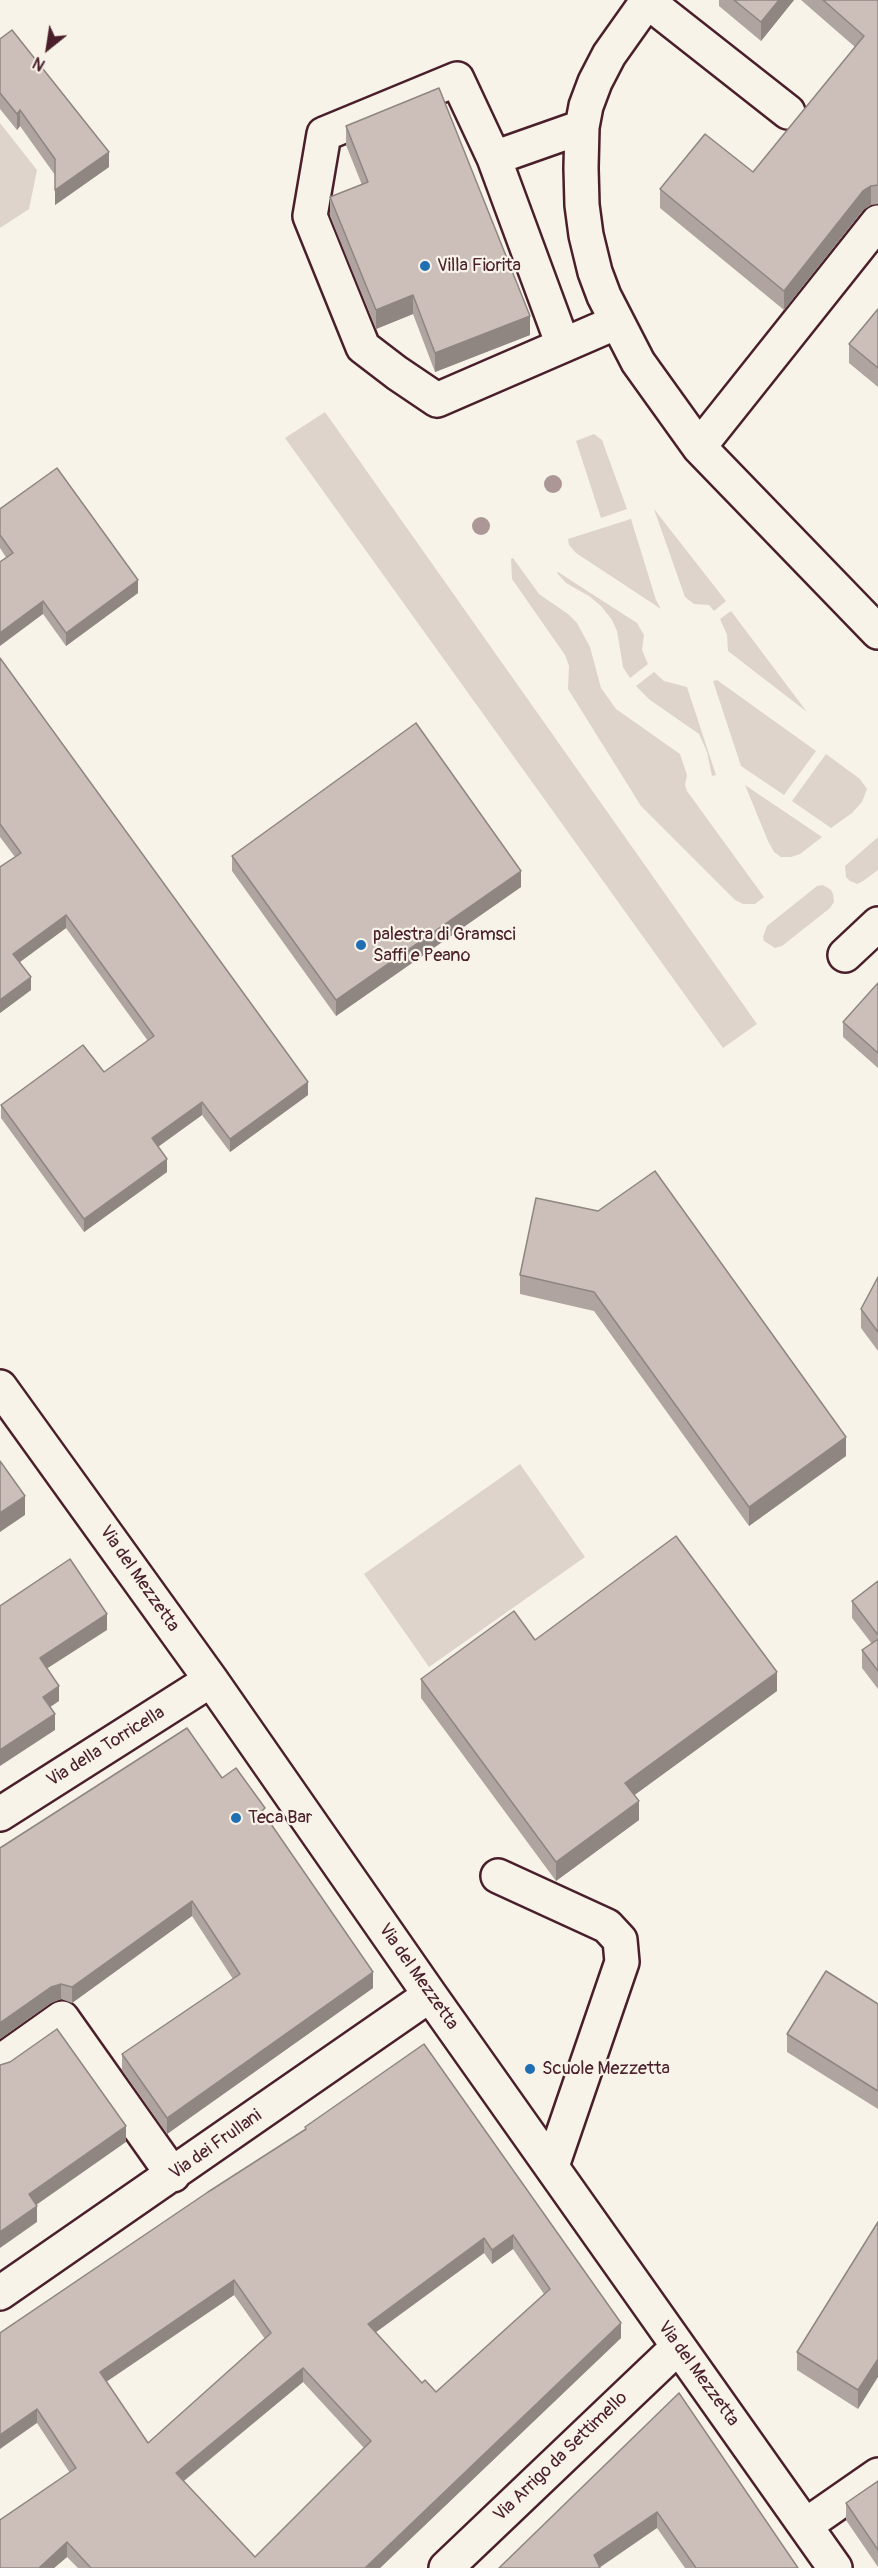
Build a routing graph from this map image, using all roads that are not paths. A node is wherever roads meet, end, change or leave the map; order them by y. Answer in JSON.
{"nodes":[{"id":1,"x":647,"y":1,"type":"edge"},
{"id":2,"x":788,"y":112,"type":"dead end"},
{"id":3,"x":582,"y":127,"type":"junction"},
{"id":4,"x":494,"y":158,"type":"junction"},
{"id":5,"x":878,"y":222,"type":"edge"},
{"id":6,"x":617,"y":322,"type":"junction"},
{"id":7,"x":563,"y":345,"type":"junction"},
{"id":8,"x":699,"y":447,"type":"junction"},
{"id":9,"x":878,"y":632,"type":"edge"},
{"id":10,"x":878,"y":924,"type":"edge"},
{"id":11,"x":845,"y":955,"type":"dead end"},
{"id":12,"x":0,"y":1387,"type":"edge"},
{"id":13,"x":211,"y":1680,"type":"junction"},
{"id":14,"x":0,"y":1814,"type":"edge"},
{"id":15,"x":498,"y":1876,"type":"dead end"},
{"id":16,"x":430,"y":1995,"type":"junction"},
{"id":17,"x":0,"y":2062,"type":"edge"},
{"id":18,"x":552,"y":2166,"type":"junction"},
{"id":19,"x":173,"y":2175,"type":"junction"},
{"id":20,"x":0,"y":2293,"type":"edge"},
{"id":21,"x":678,"y":2347,"type":"junction"},
{"id":22,"x":878,"y":2475,"type":"edge"},
{"id":23,"x":806,"y":2525,"type":"junction"},
{"id":24,"x":446,"y":2568,"type":"edge"},
{"id":25,"x":835,"y":2568,"type":"edge"}],
"edges":[{"from":1,"to":2,"type":"street"},
{"from":1,"to":3,"type":"street"},
{"from":3,"to":4,"type":"street"},
{"from":3,"to":6,"type":"street"},
{"from":4,"to":7,"type":"street"},
{"from":4,"to":7,"type":"street"},
{"from":5,"to":8,"type":"street"},
{"from":6,"to":7,"type":"street"},
{"from":6,"to":8,"type":"street"},
{"from":8,"to":9,"type":"street"},
{"from":10,"to":11,"type":"street"},
{"from":12,"to":13,"type":"street","name":"Via del Mezzetta"},
{"from":13,"to":14,"type":"street","name":"Via della Torricella"},
{"from":13,"to":16,"type":"street","name":"Via del Mezzetta"},
{"from":15,"to":18,"type":"street"},
{"from":16,"to":18,"type":"street","name":"Via del Mezzetta"},
{"from":16,"to":19,"type":"street","name":"Via dei Frullani"},
{"from":17,"to":19,"type":"street"},
{"from":18,"to":21,"type":"street","name":"Via del Mezzetta"},
{"from":19,"to":20,"type":"street","name":"Via dei Frullani"},
{"from":21,"to":23,"type":"street","name":"Via del Mezzetta"},
{"from":21,"to":24,"type":"street","name":"Via Arrigo da Settimello"},
{"from":22,"to":23,"type":"street"},
{"from":23,"to":25,"type":"street","name":"Via del Mezzetta"}]}
